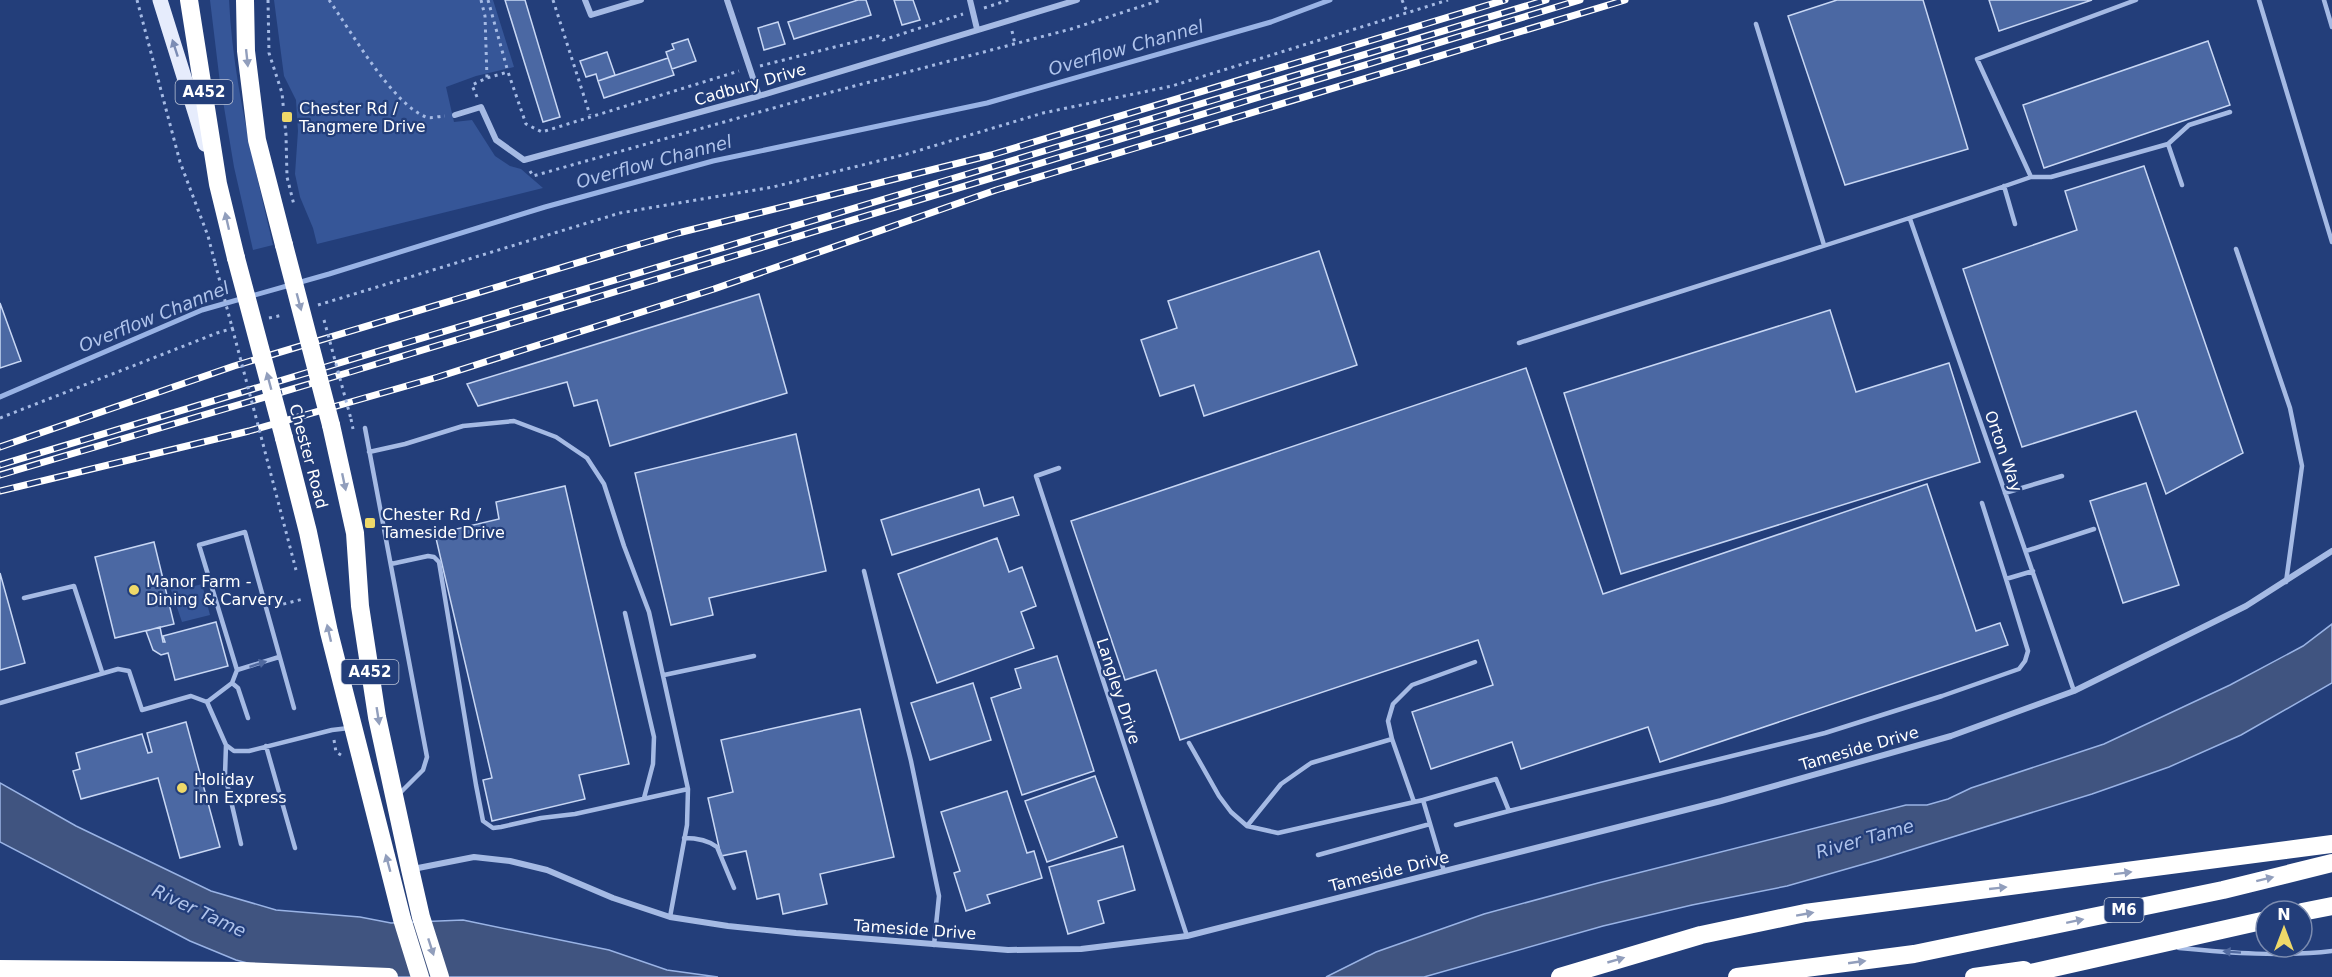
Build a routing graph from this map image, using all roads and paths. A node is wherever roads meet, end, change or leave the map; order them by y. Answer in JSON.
{"nodes":[{"id":1,"x":137,"y":0,"type":"edge"},
{"id":2,"x":160,"y":0,"type":"edge"},
{"id":3,"x":189,"y":0,"type":"edge"},
{"id":4,"x":245,"y":0,"type":"edge"},
{"id":5,"x":268,"y":0,"type":"edge"},
{"id":6,"x":329,"y":0,"type":"edge"},
{"id":7,"x":481,"y":0,"type":"edge"},
{"id":8,"x":488,"y":0,"type":"edge"},
{"id":9,"x":553,"y":0,"type":"edge"},
{"id":10,"x":585,"y":0,"type":"edge"},
{"id":11,"x":640,"y":0,"type":"edge"},
{"id":12,"x":727,"y":0,"type":"edge"},
{"id":13,"x":970,"y":0,"type":"edge"},
{"id":14,"x":1009,"y":0,"type":"edge"},
{"id":15,"x":1077,"y":0,"type":"edge"},
{"id":16,"x":1161,"y":0,"type":"edge"},
{"id":17,"x":1402,"y":0,"type":"edge"},
{"id":18,"x":1448,"y":0,"type":"edge"},
{"id":19,"x":2136,"y":0,"type":"edge"},
{"id":20,"x":2259,"y":0,"type":"edge"},
{"id":21,"x":2324,"y":0,"type":"edge"},
{"id":22,"x":972,"y":11,"type":"junction"},
{"id":23,"x":1407,"y":12,"type":"junction"},
{"id":24,"x":1756,"y":24,"type":"dead end"},
{"id":25,"x":2332,"y":27,"type":"edge"},
{"id":26,"x":977,"y":29,"type":"junction"},
{"id":27,"x":751,"y":68,"type":"junction"},
{"id":28,"x":508,"y":72,"type":"junction"},
{"id":29,"x":487,"y":78,"type":"junction"},
{"id":30,"x":472,"y":85,"type":"dead end"},
{"id":31,"x":759,"y":96,"type":"junction"},
{"id":32,"x":2230,"y":112,"type":"dead end"},
{"id":33,"x":455,"y":115,"type":"joint"},
{"id":34,"x":590,"y":116,"type":"junction"},
{"id":35,"x":2168,"y":144,"type":"junction"},
{"id":36,"x":524,"y":160,"type":"junction"},
{"id":37,"x":2031,"y":177,"type":"junction"},
{"id":38,"x":218,"y":184,"type":"junction"},
{"id":39,"x":2182,"y":185,"type":"dead end"},
{"id":40,"x":2004,"y":186,"type":"junction"},
{"id":41,"x":295,"y":208,"type":"dead end"},
{"id":42,"x":1910,"y":219,"type":"junction"},
{"id":43,"x":2015,"y":224,"type":"dead end"},
{"id":44,"x":2332,"y":242,"type":"edge"},
{"id":45,"x":1824,"y":245,"type":"junction"},
{"id":46,"x":2236,"y":249,"type":"dead end"},
{"id":47,"x":318,"y":296,"type":"dead end"},
{"id":48,"x":315,"y":306,"type":"dead end"},
{"id":49,"x":321,"y":307,"type":"dead end"},
{"id":50,"x":293,"y":312,"type":"dead end"},
{"id":51,"x":324,"y":318,"type":"dead end"},
{"id":52,"x":261,"y":321,"type":"dead end"},
{"id":53,"x":239,"y":327,"type":"dead end"},
{"id":54,"x":1519,"y":343,"type":"dead end"},
{"id":55,"x":0,"y":418,"type":"edge"},
{"id":56,"x":351,"y":419,"type":"dead end"},
{"id":57,"x":365,"y":428,"type":"dead end"},
{"id":58,"x":263,"y":444,"type":"dead end"},
{"id":59,"x":369,"y":452,"type":"junction"},
{"id":60,"x":1059,"y":468,"type":"dead end"},
{"id":61,"x":2062,"y":476,"type":"dead end"},
{"id":62,"x":2005,"y":493,"type":"junction"},
{"id":63,"x":1982,"y":503,"type":"dead end"},
{"id":64,"x":2094,"y":529,"type":"dead end"},
{"id":65,"x":2026,"y":551,"type":"junction"},
{"id":66,"x":2332,"y":551,"type":"edge"},
{"id":67,"x":391,"y":564,"type":"junction"},
{"id":68,"x":864,"y":571,"type":"dead end"},
{"id":69,"x":2033,"y":572,"type":"junction"},
{"id":70,"x":2006,"y":579,"type":"junction"},
{"id":71,"x":2286,"y":582,"type":"junction"},
{"id":72,"x":24,"y":598,"type":"dead end"},
{"id":73,"x":303,"y":599,"type":"dead end"},
{"id":74,"x":274,"y":606,"type":"dead end"},
{"id":75,"x":625,"y":613,"type":"dead end"},
{"id":76,"x":754,"y":656,"type":"dead end"},
{"id":77,"x":279,"y":657,"type":"junction"},
{"id":78,"x":1475,"y":662,"type":"dead end"},
{"id":79,"x":237,"y":670,"type":"junction"},
{"id":80,"x":102,"y":672,"type":"junction"},
{"id":81,"x":664,"y":675,"type":"junction"},
{"id":82,"x":232,"y":682,"type":"junction"},
{"id":83,"x":2074,"y":691,"type":"junction"},
{"id":84,"x":207,"y":702,"type":"junction"},
{"id":85,"x":0,"y":703,"type":"edge"},
{"id":86,"x":294,"y":708,"type":"dead end"},
{"id":87,"x":248,"y":718,"type":"dead end"},
{"id":88,"x":355,"y":728,"type":"junction"},
{"id":89,"x":1392,"y":739,"type":"junction"},
{"id":90,"x":1189,"y":743,"type":"dead end"},
{"id":91,"x":226,"y":746,"type":"junction"},
{"id":92,"x":266,"y":746,"type":"junction"},
{"id":93,"x":688,"y":789,"type":"junction"},
{"id":94,"x":396,"y":797,"type":"junction"},
{"id":95,"x":644,"y":798,"type":"junction"},
{"id":96,"x":1423,"y":800,"type":"junction"},
{"id":97,"x":1414,"y":802,"type":"junction"},
{"id":98,"x":1509,"y":811,"type":"junction"},
{"id":99,"x":1430,"y":824,"type":"junction"},
{"id":100,"x":1456,"y":825,"type":"dead end"},
{"id":101,"x":1247,"y":826,"type":"junction"},
{"id":102,"x":684,"y":838,"type":"junction"},
{"id":103,"x":241,"y":844,"type":"dead end"},
{"id":104,"x":2332,"y":844,"type":"edge"},
{"id":105,"x":295,"y":848,"type":"dead end"},
{"id":106,"x":1318,"y":855,"type":"dead end"},
{"id":107,"x":2332,"y":863,"type":"edge"},
{"id":108,"x":410,"y":870,"type":"junction"},
{"id":109,"x":1444,"y":871,"type":"junction"},
{"id":110,"x":734,"y":888,"type":"dead end"},
{"id":111,"x":2332,"y":906,"type":"edge"},
{"id":112,"x":2314,"y":910,"type":"edge"},
{"id":113,"x":670,"y":917,"type":"junction"},
{"id":114,"x":2254,"y":923,"type":"edge"},
{"id":115,"x":1187,"y":936,"type":"junction"},
{"id":116,"x":933,"y":945,"type":"junction"},
{"id":117,"x":2156,"y":945,"type":"junction"},
{"id":118,"x":2332,"y":951,"type":"edge"},
{"id":119,"x":2094,"y":959,"type":"junction"},
{"id":120,"x":0,"y":969,"type":"edge"},
{"id":121,"x":389,"y":977,"type":"edge"},
{"id":122,"x":420,"y":977,"type":"edge"},
{"id":123,"x":440,"y":977,"type":"edge"},
{"id":124,"x":1560,"y":977,"type":"edge"},
{"id":125,"x":1737,"y":977,"type":"edge"},
{"id":126,"x":1974,"y":977,"type":"edge"},
{"id":127,"x":2013,"y":977,"type":"edge"}],
"edges":[{"from":1,"to":58,"type":"path","bridge":true},
{"from":38,"to":2,"type":"main road","one_way":true},
{"from":3,"to":38,"type":"highway","name":"Chester Road","number":"A452"},
{"from":4,"to":94,"type":"highway","name":"Chester Road","number":"A452","one_way":true,"bridge":true},
{"from":5,"to":41,"type":"path"},
{"from":6,"to":33,"type":"path"},
{"from":7,"to":29,"type":"path"},
{"from":8,"to":28,"type":"path","name":"Cadbury Drive"},
{"from":9,"to":34,"type":"path"},
{"from":10,"to":11,"type":"street"},
{"from":12,"to":27,"type":"street"},
{"from":13,"to":22,"type":"street"},
{"from":14,"to":22,"type":"path","name":"Cadbury Drive"},
{"from":15,"to":26,"type":"street","name":"Cadbury Drive"},
{"from":16,"to":36,"type":"path"},
{"from":17,"to":23,"type":"path"},
{"from":18,"to":23,"type":"path"},
{"from":19,"to":37,"type":"lane"},
{"from":20,"to":44,"type":"lane"},
{"from":21,"to":25,"type":"lane"},
{"from":22,"to":26,"type":"street"},
{"from":22,"to":27,"type":"path","name":"Cadbury Drive"},
{"from":23,"to":48,"type":"path"},
{"from":24,"to":45,"type":"lane"},
{"from":26,"to":31,"type":"street","name":"Cadbury Drive"},
{"from":27,"to":31,"type":"street"},
{"from":27,"to":34,"type":"path","name":"Cadbury Drive"},
{"from":28,"to":29,"type":"path"},
{"from":28,"to":34,"type":"path","name":"Cadbury Drive"},
{"from":29,"to":30,"type":"path"},
{"from":31,"to":36,"type":"street","name":"Cadbury Drive"},
{"from":32,"to":35,"type":"lane"},
{"from":33,"to":36,"type":"street"},
{"from":35,"to":37,"type":"lane"},
{"from":35,"to":39,"type":"lane"},
{"from":37,"to":40,"type":"lane"},
{"from":88,"to":38,"type":"highway","name":"Chester Road","number":"A452","one_way":true,"bridge":true},
{"from":40,"to":42,"type":"lane"},
{"from":40,"to":43,"type":"lane"},
{"from":42,"to":45,"type":"lane"},
{"from":42,"to":62,"type":"lane","name":"Orton Way"},
{"from":45,"to":54,"type":"lane"},
{"from":46,"to":71,"type":"lane"},
{"from":47,"to":49,"type":"path"},
{"from":50,"to":52,"type":"path"},
{"from":51,"to":56,"type":"path","bridge":true},
{"from":53,"to":55,"type":"path"},
{"from":57,"to":59,"type":"lane"},
{"from":59,"to":67,"type":"lane"},
{"from":59,"to":81,"type":"lane"},
{"from":60,"to":115,"type":"lane","name":"Langley Drive"},
{"from":61,"to":62,"type":"lane"},
{"from":62,"to":65,"type":"lane","name":"Orton Way"},
{"from":63,"to":70,"type":"lane"},
{"from":64,"to":65,"type":"lane"},
{"from":65,"to":69,"type":"lane","name":"Orton Way"},
{"from":66,"to":71,"type":"street","name":"Tameside Drive"},
{"from":67,"to":94,"type":"lane"},
{"from":67,"to":95,"type":"lane"},
{"from":68,"to":116,"type":"lane"},
{"from":69,"to":70,"type":"lane"},
{"from":69,"to":83,"type":"lane","name":"Orton Way"},
{"from":70,"to":98,"type":"lane"},
{"from":71,"to":83,"type":"street","name":"Tameside Drive"},
{"from":72,"to":80,"type":"lane"},
{"from":73,"to":74,"type":"path"},
{"from":75,"to":95,"type":"lane"},
{"from":76,"to":81,"type":"lane"},
{"from":79,"to":77,"type":"lane","one_way":true},
{"from":77,"to":79,"type":"lane"},
{"from":77,"to":86,"type":"lane"},
{"from":78,"to":89,"type":"lane"},
{"from":79,"to":82,"type":"lane"},
{"from":80,"to":84,"type":"lane"},
{"from":80,"to":85,"type":"lane"},
{"from":81,"to":93,"type":"lane"},
{"from":82,"to":84,"type":"lane"},
{"from":82,"to":87,"type":"lane"},
{"from":83,"to":109,"type":"street","name":"Tameside Drive"},
{"from":84,"to":91,"type":"lane"},
{"from":88,"to":92,"type":"lane"},
{"from":122,"to":88,"type":"highway","name":"Chester Road","number":"A452","one_way":true},
{"from":89,"to":97,"type":"lane"},
{"from":89,"to":101,"type":"lane"},
{"from":90,"to":101,"type":"lane"},
{"from":91,"to":92,"type":"lane"},
{"from":91,"to":103,"type":"lane"},
{"from":92,"to":105,"type":"lane"},
{"from":93,"to":95,"type":"lane"},
{"from":93,"to":102,"type":"lane"},
{"from":94,"to":108,"type":"highway","name":"Chester Road","number":"A452"},
{"from":96,"to":97,"type":"lane"},
{"from":96,"to":98,"type":"lane"},
{"from":96,"to":99,"type":"lane"},
{"from":97,"to":101,"type":"lane"},
{"from":98,"to":100,"type":"lane"},
{"from":99,"to":106,"type":"lane"},
{"from":99,"to":109,"type":"lane"},
{"from":102,"to":110,"type":"lane"},
{"from":102,"to":113,"type":"lane"},
{"from":124,"to":104,"type":"highway","one_way":true},
{"from":125,"to":107,"type":"highway","number":"M6","one_way":true},
{"from":108,"to":113,"type":"street","name":"Tameside Drive"},
{"from":108,"to":123,"type":"highway","name":"Chester Road","number":"A452","one_way":true},
{"from":109,"to":115,"type":"street","name":"Tameside Drive"},
{"from":111,"to":112,"type":"highway"},
{"from":113,"to":116,"type":"street","name":"Tameside Drive"},
{"from":114,"to":117,"type":"highway"},
{"from":115,"to":116,"type":"street","name":"Tameside Drive"},
{"from":118,"to":117,"type":"lane","one_way":true},
{"from":117,"to":119,"type":"highway"},
{"from":119,"to":126,"type":"highway"},
{"from":119,"to":127,"type":"highway"},
{"from":120,"to":121,"type":"highway"}]}
